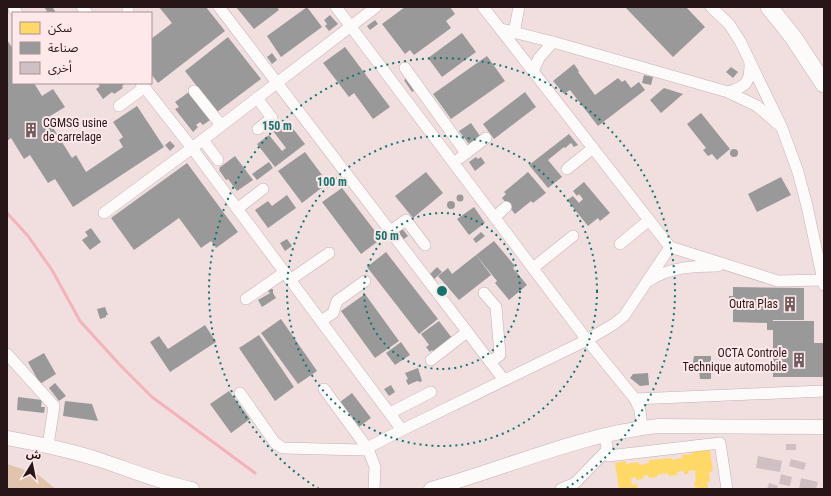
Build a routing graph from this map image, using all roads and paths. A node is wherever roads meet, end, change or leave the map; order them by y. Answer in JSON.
{"nodes":[{"id":1,"x":219,"y":7,"type":"edge"},
{"id":2,"x":336,"y":7,"type":"edge"},
{"id":3,"x":376,"y":7,"type":"edge"},
{"id":4,"x":483,"y":7,"type":"edge"},
{"id":5,"x":519,"y":7,"type":"edge"},
{"id":6,"x":711,"y":7,"type":"edge"},
{"id":7,"x":769,"y":7,"type":"edge"},
{"id":8,"x":351,"y":26,"type":"junction"},
{"id":9,"x":500,"y":29,"type":"junction"},
{"id":10,"x":514,"y":32,"type":"junction"},
{"id":11,"x":553,"y":42,"type":"junction"},
{"id":12,"x":750,"y":60,"type":"junction"},
{"id":13,"x":405,"y":68,"type":"dead end"},
{"id":14,"x":533,"y":71,"type":"junction"},
{"id":15,"x":277,"y":83,"type":"junction"},
{"id":16,"x":824,"y":84,"type":"edge"},
{"id":17,"x":143,"y":85,"type":"edge"},
{"id":18,"x":194,"y":91,"type":"dead end"},
{"id":19,"x":728,"y":92,"type":"junction"},
{"id":20,"x":257,"y":98,"type":"junction"},
{"id":21,"x":119,"y":106,"type":"dead end"},
{"id":22,"x":221,"y":125,"type":"junction"},
{"id":23,"x":782,"y":128,"type":"junction"},
{"id":24,"x":258,"y":129,"type":"dead end"},
{"id":25,"x":486,"y":138,"type":"dead end"},
{"id":26,"x":203,"y":140,"type":"junction"},
{"id":27,"x":192,"y":148,"type":"junction"},
{"id":28,"x":593,"y":148,"type":"junction"},
{"id":29,"x":466,"y":153,"type":"junction"},
{"id":30,"x":218,"y":160,"type":"dead end"},
{"id":31,"x":454,"y":163,"type":"junction"},
{"id":32,"x":567,"y":169,"type":"dead end"},
{"id":33,"x":263,"y":189,"type":"dead end"},
{"id":34,"x":506,"y":207,"type":"dead end"},
{"id":35,"x":237,"y":209,"type":"junction"},
{"id":36,"x":104,"y":213,"type":"dead end"},
{"id":37,"x":495,"y":217,"type":"junction"},
{"id":38,"x":649,"y":220,"type":"junction"},
{"id":39,"x":390,"y":231,"type":"junction"},
{"id":40,"x":572,"y":236,"type":"dead end"},
{"id":41,"x":620,"y":244,"type":"dead end"},
{"id":42,"x":425,"y":245,"type":"dead end"},
{"id":43,"x":670,"y":247,"type":"junction"},
{"id":44,"x":329,"y":253,"type":"dead end"},
{"id":45,"x":732,"y":267,"type":"junction"},
{"id":46,"x":534,"y":268,"type":"junction"},
{"id":47,"x":288,"y":276,"type":"junction"},
{"id":48,"x":365,"y":281,"type":"dead end"},
{"id":49,"x":647,"y":282,"type":"junction"},
{"id":50,"x":823,"y":283,"type":"edge"},
{"id":51,"x":484,"y":293,"type":"dead end"},
{"id":52,"x":246,"y":299,"type":"dead end"},
{"id":53,"x":321,"y":321,"type":"junction"},
{"id":54,"x":467,"y":332,"type":"junction"},
{"id":55,"x":587,"y":340,"type":"junction"},
{"id":56,"x":7,"y":354,"type":"edge"},
{"id":57,"x":431,"y":360,"type":"dead end"},
{"id":58,"x":490,"y":362,"type":"junction"},
{"id":59,"x":504,"y":380,"type":"junction"},
{"id":60,"x":324,"y":389,"type":"dead end"},
{"id":61,"x":824,"y":391,"type":"edge"},
{"id":62,"x":431,"y":392,"type":"dead end"},
{"id":63,"x":240,"y":393,"type":"dead end"},
{"id":64,"x":635,"y":399,"type":"junction"},
{"id":65,"x":390,"y":413,"type":"junction"},
{"id":66,"x":718,"y":426,"type":"junction"},
{"id":67,"x":824,"y":426,"type":"edge"},
{"id":68,"x":804,"y":427,"type":"junction"},
{"id":69,"x":642,"y":428,"type":"junction"},
{"id":70,"x":402,"y":430,"type":"junction"},
{"id":71,"x":824,"y":431,"type":"edge"},
{"id":72,"x":605,"y":434,"type":"junction"},
{"id":73,"x":7,"y":438,"type":"edge"},
{"id":74,"x":720,"y":443,"type":"junction"},
{"id":75,"x":48,"y":446,"type":"junction"},
{"id":76,"x":368,"y":449,"type":"junction"},
{"id":77,"x":607,"y":450,"type":"junction"},
{"id":78,"x":192,"y":489,"type":"edge"},
{"id":79,"x":374,"y":489,"type":"edge"},
{"id":80,"x":431,"y":489,"type":"edge"},
{"id":81,"x":562,"y":489,"type":"edge"},
{"id":82,"x":727,"y":489,"type":"edge"}],
"edges":[{"from":1,"to":15,"type":"lane"},
{"from":2,"to":8,"type":"lane"},
{"from":3,"to":8,"type":"lane"},
{"from":4,"to":9,"type":"lane"},
{"from":5,"to":10,"type":"lane"},
{"from":6,"to":12,"type":"lane"},
{"from":7,"to":16,"type":"highway"},
{"from":8,"to":15,"type":"lane"},
{"from":8,"to":31,"type":"lane"},
{"from":9,"to":10,"type":"lane"},
{"from":9,"to":14,"type":"lane"},
{"from":10,"to":11,"type":"lane"},
{"from":11,"to":14,"type":"lane"},
{"from":11,"to":19,"type":"lane"},
{"from":12,"to":19,"type":"lane"},
{"from":12,"to":23,"type":"lane"},
{"from":13,"to":29,"type":"lane"},
{"from":14,"to":28,"type":"lane"},
{"from":15,"to":20,"type":"lane"},
{"from":15,"to":39,"type":"lane"},
{"from":17,"to":21,"type":"lane"},
{"from":17,"to":27,"type":"lane"},
{"from":18,"to":22,"type":"lane"},
{"from":19,"to":23,"type":"lane"},
{"from":20,"to":22,"type":"lane"},
{"from":20,"to":24,"type":"lane"},
{"from":22,"to":26,"type":"lane"},
{"from":23,"to":50,"type":"lane"},
{"from":25,"to":29,"type":"lane"},
{"from":26,"to":27,"type":"lane"},
{"from":26,"to":30,"type":"lane"},
{"from":27,"to":35,"type":"lane"},
{"from":27,"to":36,"type":"lane"},
{"from":28,"to":32,"type":"lane"},
{"from":28,"to":38,"type":"lane"},
{"from":29,"to":31,"type":"lane"},
{"from":31,"to":37,"type":"lane"},
{"from":33,"to":35,"type":"lane"},
{"from":34,"to":37,"type":"lane"},
{"from":35,"to":47,"type":"lane"},
{"from":37,"to":46,"type":"lane"},
{"from":38,"to":41,"type":"lane"},
{"from":38,"to":43,"type":"lane"},
{"from":39,"to":42,"type":"lane"},
{"from":39,"to":54,"type":"lane"},
{"from":40,"to":46,"type":"lane"},
{"from":43,"to":45,"type":"lane"},
{"from":43,"to":49,"type":"lane"},
{"from":44,"to":47,"type":"lane"},
{"from":45,"to":49,"type":"lane"},
{"from":45,"to":50,"type":"lane"},
{"from":46,"to":55,"type":"lane"},
{"from":47,"to":52,"type":"lane"},
{"from":47,"to":53,"type":"lane"},
{"from":48,"to":53,"type":"lane"},
{"from":49,"to":55,"type":"lane"},
{"from":51,"to":58,"type":"lane"},
{"from":53,"to":65,"type":"lane"},
{"from":54,"to":57,"type":"lane"},
{"from":54,"to":58,"type":"lane"},
{"from":55,"to":59,"type":"lane"},
{"from":55,"to":64,"type":"lane"},
{"from":56,"to":75,"type":"lane"},
{"from":58,"to":59,"type":"lane"},
{"from":59,"to":70,"type":"lane"},
{"from":60,"to":76,"type":"lane"},
{"from":61,"to":64,"type":"lane"},
{"from":62,"to":65,"type":"lane"},
{"from":63,"to":76,"type":"lane"},
{"from":64,"to":69,"type":"lane"},
{"from":65,"to":70,"type":"lane"},
{"from":66,"to":68,"type":"main road"},
{"from":66,"to":69,"type":"main road"},
{"from":66,"to":74,"type":"lane"},
{"from":67,"to":68,"type":"main road"},
{"from":68,"to":71,"type":"main road"},
{"from":69,"to":72,"type":"main road"},
{"from":70,"to":76,"type":"lane"},
{"from":72,"to":77,"type":"lane"},
{"from":72,"to":80,"type":"main road"},
{"from":73,"to":75,"type":"main road"},
{"from":74,"to":77,"type":"lane"},
{"from":74,"to":82,"type":"lane"},
{"from":75,"to":78,"type":"main road"},
{"from":76,"to":79,"type":"lane"},
{"from":77,"to":81,"type":"lane"}]}
